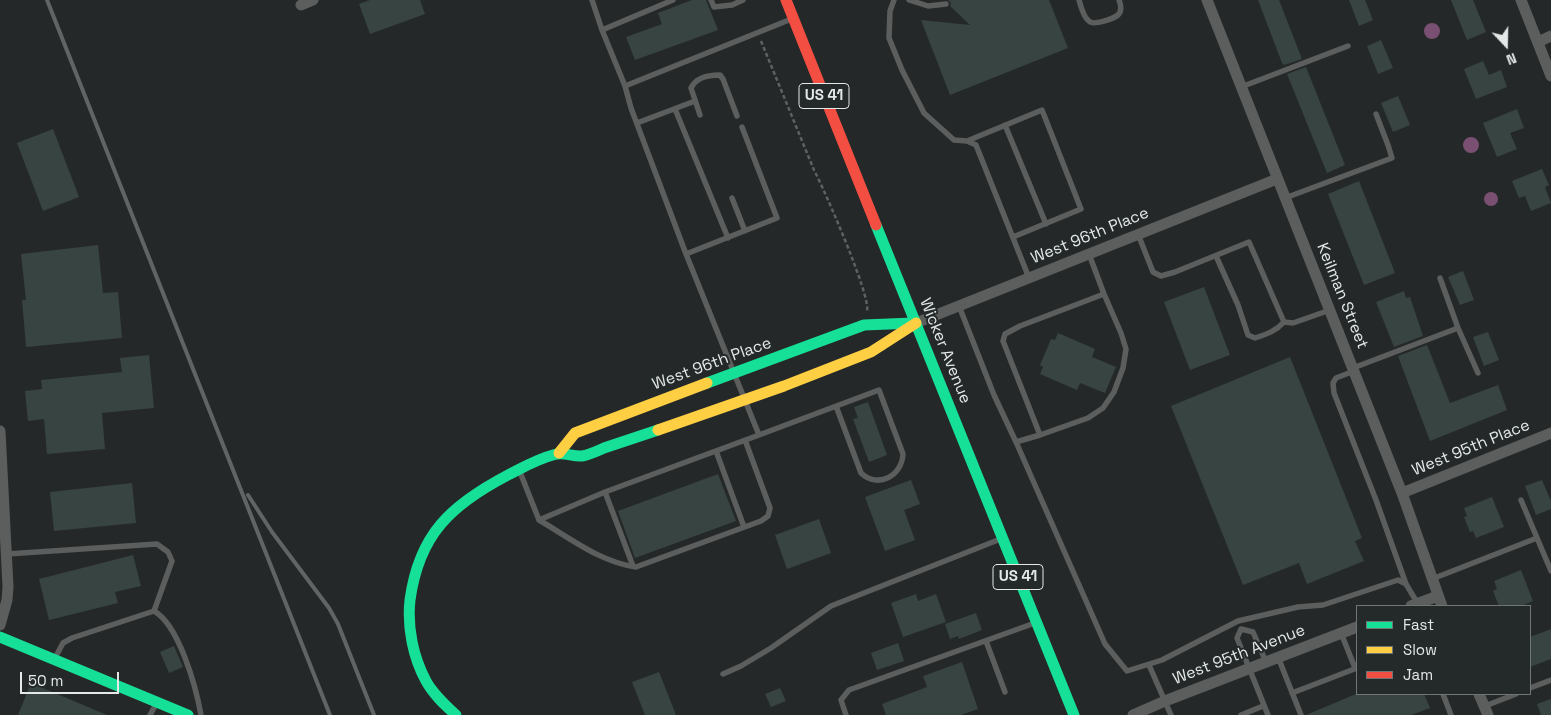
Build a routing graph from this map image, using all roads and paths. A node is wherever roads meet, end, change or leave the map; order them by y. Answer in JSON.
{"nodes":[{"id":1,"x":313,"y":0,"type":"edge"},
{"id":2,"x":592,"y":0,"type":"edge"},
{"id":3,"x":673,"y":0,"type":"edge"},
{"id":4,"x":711,"y":0,"type":"edge"},
{"id":5,"x":743,"y":0,"type":"edge"},
{"id":6,"x":786,"y":0,"type":"edge"},
{"id":7,"x":894,"y":0,"type":"edge"},
{"id":8,"x":909,"y":0,"type":"edge"},
{"id":9,"x":1079,"y":0,"type":"edge"},
{"id":10,"x":1119,"y":0,"type":"edge"},
{"id":11,"x":1207,"y":0,"type":"edge"},
{"id":12,"x":1521,"y":0,"type":"edge"},
{"id":13,"x":946,"y":4,"type":"dead end"},
{"id":14,"x":301,"y":5,"type":"dead end"},
{"id":15,"x":793,"y":18,"type":"junction"},
{"id":16,"x":602,"y":30,"type":"junction"},
{"id":17,"x":758,"y":32,"type":"junction"},
{"id":18,"x":1551,"y":36,"type":"edge"},
{"id":19,"x":1538,"y":42,"type":"junction"},
{"id":20,"x":1348,"y":46,"type":"dead end"},
{"id":21,"x":1551,"y":76,"type":"edge"},
{"id":22,"x":625,"y":86,"type":"junction"},
{"id":23,"x":1241,"y":87,"type":"junction"},
{"id":24,"x":695,"y":101,"type":"junction"},
{"id":25,"x":675,"y":109,"type":"junction"},
{"id":26,"x":1376,"y":114,"type":"dead end"},
{"id":27,"x":700,"y":115,"type":"dead end"},
{"id":28,"x":737,"y":116,"type":"dead end"},
{"id":29,"x":637,"y":123,"type":"junction"},
{"id":30,"x":1005,"y":125,"type":"junction"},
{"id":31,"x":742,"y":127,"type":"dead end"},
{"id":32,"x":967,"y":141,"type":"junction"},
{"id":33,"x":1277,"y":179,"type":"junction"},
{"id":34,"x":732,"y":198,"type":"dead end"},
{"id":35,"x":1285,"y":198,"type":"junction"},
{"id":36,"x":1046,"y":224,"type":"junction"},
{"id":37,"x":745,"y":231,"type":"junction"},
{"id":38,"x":1138,"y":234,"type":"junction"},
{"id":39,"x":1013,"y":237,"type":"junction"},
{"id":40,"x":728,"y":238,"type":"junction"},
{"id":41,"x":686,"y":254,"type":"junction"},
{"id":42,"x":1089,"y":254,"type":"junction"},
{"id":43,"x":1216,"y":256,"type":"junction"},
{"id":44,"x":1029,"y":278,"type":"junction"},
{"id":45,"x":1440,"y":278,"type":"dead end"},
{"id":46,"x":1104,"y":294,"type":"junction"},
{"id":47,"x":959,"y":306,"type":"junction"},
{"id":48,"x":1330,"y":310,"type":"junction"},
{"id":49,"x":867,"y":312,"type":"dead end"},
{"id":50,"x":1284,"y":322,"type":"junction"},
{"id":51,"x":916,"y":323,"type":"junction"},
{"id":52,"x":1458,"y":328,"type":"junction"},
{"id":53,"x":1353,"y":370,"type":"junction"},
{"id":54,"x":734,"y":373,"type":"junction"},
{"id":55,"x":1478,"y":373,"type":"dead end"},
{"id":56,"x":746,"y":399,"type":"junction"},
{"id":57,"x":836,"y":406,"type":"junction"},
{"id":58,"x":0,"y":431,"type":"edge"},
{"id":59,"x":1551,"y":433,"type":"edge"},
{"id":60,"x":759,"y":435,"type":"junction"},
{"id":61,"x":1040,"y":435,"type":"junction"},
{"id":62,"x":745,"y":440,"type":"junction"},
{"id":63,"x":1016,"y":442,"type":"junction"},
{"id":64,"x":716,"y":451,"type":"junction"},
{"id":65,"x":559,"y":453,"type":"junction"},
{"id":66,"x":519,"y":469,"type":"junction"},
{"id":67,"x":604,"y":492,"type":"junction"},
{"id":68,"x":1402,"y":493,"type":"junction"},
{"id":69,"x":1521,"y":500,"type":"dead end"},
{"id":70,"x":539,"y":520,"type":"junction"},
{"id":71,"x":744,"y":527,"type":"junction"},
{"id":72,"x":1537,"y":538,"type":"junction"},
{"id":73,"x":1002,"y":539,"type":"junction"},
{"id":74,"x":7,"y":554,"type":"junction"},
{"id":75,"x":633,"y":566,"type":"junction"},
{"id":76,"x":1551,"y":571,"type":"edge"},
{"id":77,"x":1432,"y":579,"type":"junction"},
{"id":78,"x":1406,"y":584,"type":"junction"},
{"id":79,"x":1440,"y":601,"type":"edge"},
{"id":80,"x":1414,"y":605,"type":"edge"},
{"id":81,"x":154,"y":611,"type":"junction"},
{"id":82,"x":1238,"y":621,"type":"junction"},
{"id":83,"x":1036,"y":622,"type":"junction"},
{"id":84,"x":0,"y":625,"type":"edge"},
{"id":85,"x":1356,"y":627,"type":"edge"},
{"id":86,"x":1241,"y":629,"type":"junction"},
{"id":87,"x":1341,"y":633,"type":"junction"},
{"id":88,"x":0,"y":637,"type":"edge"},
{"id":89,"x":986,"y":641,"type":"junction"},
{"id":90,"x":1278,"y":657,"type":"junction"},
{"id":91,"x":54,"y":658,"type":"junction"},
{"id":92,"x":1266,"y":662,"type":"junction"},
{"id":93,"x":1149,"y":665,"type":"junction"},
{"id":94,"x":1356,"y":668,"type":"edge"},
{"id":95,"x":1249,"y":669,"type":"junction"},
{"id":96,"x":723,"y":674,"type":"dead end"},
{"id":97,"x":1551,"y":680,"type":"edge"},
{"id":98,"x":1531,"y":688,"type":"edge"},
{"id":99,"x":1005,"y":692,"type":"dead end"},
{"id":100,"x":1292,"y":693,"type":"junction"},
{"id":101,"x":1443,"y":695,"type":"edge"},
{"id":102,"x":1479,"y":695,"type":"edge"},
{"id":103,"x":1514,"y":695,"type":"edge"},
{"id":104,"x":1165,"y":701,"type":"junction"},
{"id":105,"x":157,"y":702,"type":"junction"},
{"id":106,"x":1263,"y":706,"type":"junction"},
{"id":107,"x":1486,"y":711,"type":"edge"},
{"id":108,"x":150,"y":715,"type":"edge"},
{"id":109,"x":188,"y":715,"type":"edge"},
{"id":110,"x":201,"y":715,"type":"edge"},
{"id":111,"x":456,"y":715,"type":"edge"},
{"id":112,"x":846,"y":715,"type":"edge"},
{"id":113,"x":1074,"y":715,"type":"edge"},
{"id":114,"x":1133,"y":715,"type":"edge"},
{"id":115,"x":1171,"y":715,"type":"edge"},
{"id":116,"x":1241,"y":715,"type":"edge"},
{"id":117,"x":1268,"y":715,"type":"edge"},
{"id":118,"x":1301,"y":715,"type":"edge"},
{"id":119,"x":1451,"y":715,"type":"edge"}],
"edges":[{"from":1,"to":14,"type":"street"},
{"from":2,"to":16,"type":"lane"},
{"from":3,"to":16,"type":"lane"},
{"from":4,"to":5,"type":"lane"},
{"from":6,"to":15,"type":"main road","name":"Wicker Avenue","number":"US 41"},
{"from":7,"to":32,"type":"lane"},
{"from":8,"to":13,"type":"lane"},
{"from":9,"to":10,"type":"lane"},
{"from":11,"to":23,"type":"street","name":"Keilman Street"},
{"from":12,"to":19,"type":"street"},
{"from":15,"to":17,"type":"lane"},
{"from":15,"to":51,"type":"main road","name":"Wicker Avenue","number":"US 41"},
{"from":16,"to":22,"type":"lane"},
{"from":17,"to":22,"type":"lane"},
{"from":17,"to":49,"type":"path"},
{"from":18,"to":19,"type":"street"},
{"from":19,"to":21,"type":"street"},
{"from":20,"to":23,"type":"lane"},
{"from":22,"to":29,"type":"lane"},
{"from":23,"to":33,"type":"street","name":"Keilman Street"},
{"from":24,"to":25,"type":"lane"},
{"from":24,"to":27,"type":"lane"},
{"from":24,"to":28,"type":"lane"},
{"from":25,"to":29,"type":"lane"},
{"from":25,"to":40,"type":"lane"},
{"from":26,"to":35,"type":"lane"},
{"from":29,"to":41,"type":"lane"},
{"from":30,"to":32,"type":"lane"},
{"from":30,"to":36,"type":"lane"},
{"from":30,"to":36,"type":"lane"},
{"from":31,"to":37,"type":"lane"},
{"from":32,"to":39,"type":"lane"},
{"from":33,"to":35,"type":"street","name":"Keilman Street"},
{"from":33,"to":38,"type":"street","name":"West 96th Place"},
{"from":34,"to":37,"type":"lane"},
{"from":35,"to":48,"type":"street","name":"Keilman Street"},
{"from":36,"to":39,"type":"lane"},
{"from":37,"to":40,"type":"lane"},
{"from":38,"to":42,"type":"street","name":"West 96th Place"},
{"from":38,"to":43,"type":"lane"},
{"from":39,"to":44,"type":"lane"},
{"from":40,"to":41,"type":"lane"},
{"from":41,"to":54,"type":"lane"},
{"from":42,"to":44,"type":"street","name":"West 96th Place"},
{"from":42,"to":46,"type":"lane"},
{"from":43,"to":50,"type":"lane"},
{"from":43,"to":50,"type":"lane"},
{"from":44,"to":47,"type":"street","name":"West 96th Place"},
{"from":45,"to":52,"type":"lane"},
{"from":46,"to":61,"type":"lane"},
{"from":46,"to":61,"type":"lane"},
{"from":47,"to":51,"type":"street","name":"West 96th Place"},
{"from":47,"to":63,"type":"lane"},
{"from":48,"to":50,"type":"lane"},
{"from":48,"to":53,"type":"street","name":"Keilman Street"},
{"from":51,"to":54,"type":"main road","name":"West 96th Place"},
{"from":51,"to":56,"type":"main road","name":"West 96th Place"},
{"from":51,"to":73,"type":"main road","name":"Wicker Avenue","number":"US 41"},
{"from":52,"to":53,"type":"lane"},
{"from":52,"to":55,"type":"lane"},
{"from":53,"to":68,"type":"street","name":"Keilman Street"},
{"from":53,"to":78,"type":"lane"},
{"from":54,"to":56,"type":"lane"},
{"from":54,"to":65,"type":"main road","name":"West 96th Place"},
{"from":56,"to":60,"type":"lane"},
{"from":56,"to":65,"type":"main road","name":"West 96th Place"},
{"from":57,"to":57,"type":"lane"},
{"from":57,"to":60,"type":"lane"},
{"from":58,"to":74,"type":"street"},
{"from":59,"to":68,"type":"street","name":"West 95th Place"},
{"from":60,"to":62,"type":"lane"},
{"from":61,"to":63,"type":"lane"},
{"from":62,"to":64,"type":"lane"},
{"from":62,"to":71,"type":"lane"},
{"from":63,"to":93,"type":"lane"},
{"from":64,"to":67,"type":"lane"},
{"from":64,"to":71,"type":"lane"},
{"from":65,"to":66,"type":"main road","name":"West 96th Place"},
{"from":66,"to":70,"type":"lane"},
{"from":66,"to":111,"type":"main road","name":"West 96th Place"},
{"from":67,"to":70,"type":"lane"},
{"from":67,"to":75,"type":"lane"},
{"from":68,"to":77,"type":"street","name":"Keilman Street"},
{"from":69,"to":72,"type":"lane"},
{"from":70,"to":75,"type":"lane"},
{"from":71,"to":75,"type":"lane"},
{"from":72,"to":76,"type":"lane"},
{"from":72,"to":77,"type":"lane"},
{"from":73,"to":83,"type":"main road","name":"Wicker Avenue","number":"US 41"},
{"from":73,"to":96,"type":"lane"},
{"from":74,"to":81,"type":"lane"},
{"from":74,"to":84,"type":"street"},
{"from":77,"to":79,"type":"street","name":"Keilman Street"},
{"from":78,"to":80,"type":"lane"},
{"from":78,"to":82,"type":"lane"},
{"from":79,"to":80,"type":"street"},
{"from":81,"to":91,"type":"lane"},
{"from":81,"to":110,"type":"lane"},
{"from":82,"to":86,"type":"lane"},
{"from":82,"to":93,"type":"lane"},
{"from":83,"to":89,"type":"lane"},
{"from":83,"to":113,"type":"main road","name":"Wicker Avenue","number":"US 41"},
{"from":85,"to":87,"type":"street","name":"West 95th Avenue"},
{"from":86,"to":92,"type":"lane"},
{"from":86,"to":95,"type":"lane"},
{"from":87,"to":90,"type":"street","name":"West 95th Avenue"},
{"from":87,"to":94,"type":"lane"},
{"from":88,"to":91,"type":"main road"},
{"from":89,"to":99,"type":"lane"},
{"from":89,"to":112,"type":"lane"},
{"from":90,"to":92,"type":"street","name":"West 95th Avenue"},
{"from":90,"to":100,"type":"lane"},
{"from":91,"to":105,"type":"main road"},
{"from":92,"to":95,"type":"street","name":"West 95th Avenue"},
{"from":93,"to":104,"type":"lane"},
{"from":94,"to":100,"type":"lane"},
{"from":95,"to":104,"type":"street","name":"West 95th Avenue"},
{"from":95,"to":106,"type":"lane"},
{"from":97,"to":98,"type":"lane"},
{"from":100,"to":118,"type":"lane"},
{"from":101,"to":119,"type":"lane"},
{"from":102,"to":107,"type":"street"},
{"from":103,"to":107,"type":"lane"},
{"from":104,"to":114,"type":"street","name":"West 95th Avenue"},
{"from":104,"to":115,"type":"lane"},
{"from":105,"to":108,"type":"lane"},
{"from":105,"to":109,"type":"main road"},
{"from":106,"to":116,"type":"lane"},
{"from":106,"to":117,"type":"lane"}]}
